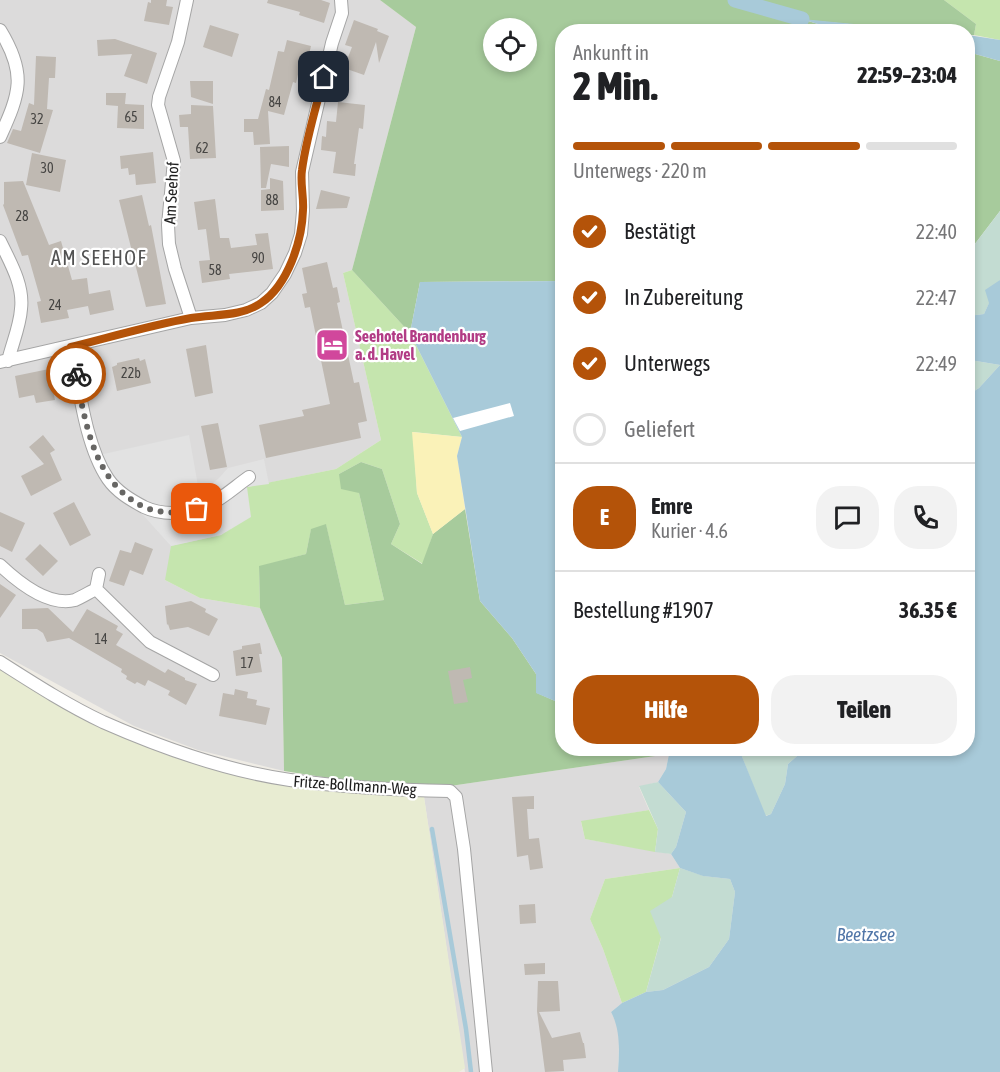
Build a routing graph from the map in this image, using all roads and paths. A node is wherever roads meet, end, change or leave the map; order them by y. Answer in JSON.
{"nodes":[{"id":1,"x":187,"y":0,"type":"edge"},
{"id":2,"x":340,"y":0,"type":"edge"},
{"id":3,"x":0,"y":30,"type":"edge"},
{"id":4,"x":0,"y":137,"type":"edge"},
{"id":5,"x":0,"y":241,"type":"edge"},
{"id":6,"x":191,"y":318,"type":"junction"},
{"id":7,"x":71,"y":347,"type":"junction"},
{"id":8,"x":4,"y":361,"type":"edge"},
{"id":9,"x":249,"y":477,"type":"dead end"},
{"id":10,"x":0,"y":565,"type":"edge"},
{"id":11,"x":99,"y":574,"type":"dead end"},
{"id":12,"x":96,"y":589,"type":"junction"},
{"id":13,"x":0,"y":662,"type":"edge"},
{"id":14,"x":213,"y":675,"type":"dead end"},
{"id":15,"x":486,"y":1072,"type":"edge"}],
"edges":[{"from":1,"to":6,"type":"street","name":"Am Seehof"},
{"from":2,"to":6,"type":"street"},
{"from":3,"to":4,"type":"street"},
{"from":5,"to":8,"type":"street"},
{"from":6,"to":7,"type":"street"},
{"from":7,"to":8,"type":"street"},
{"from":7,"to":9,"type":"street"},
{"from":10,"to":12,"type":"street"},
{"from":11,"to":12,"type":"street"},
{"from":12,"to":14,"type":"street"},
{"from":13,"to":15,"type":"street","name":"Fritze-Bollmann-Weg"}]}
